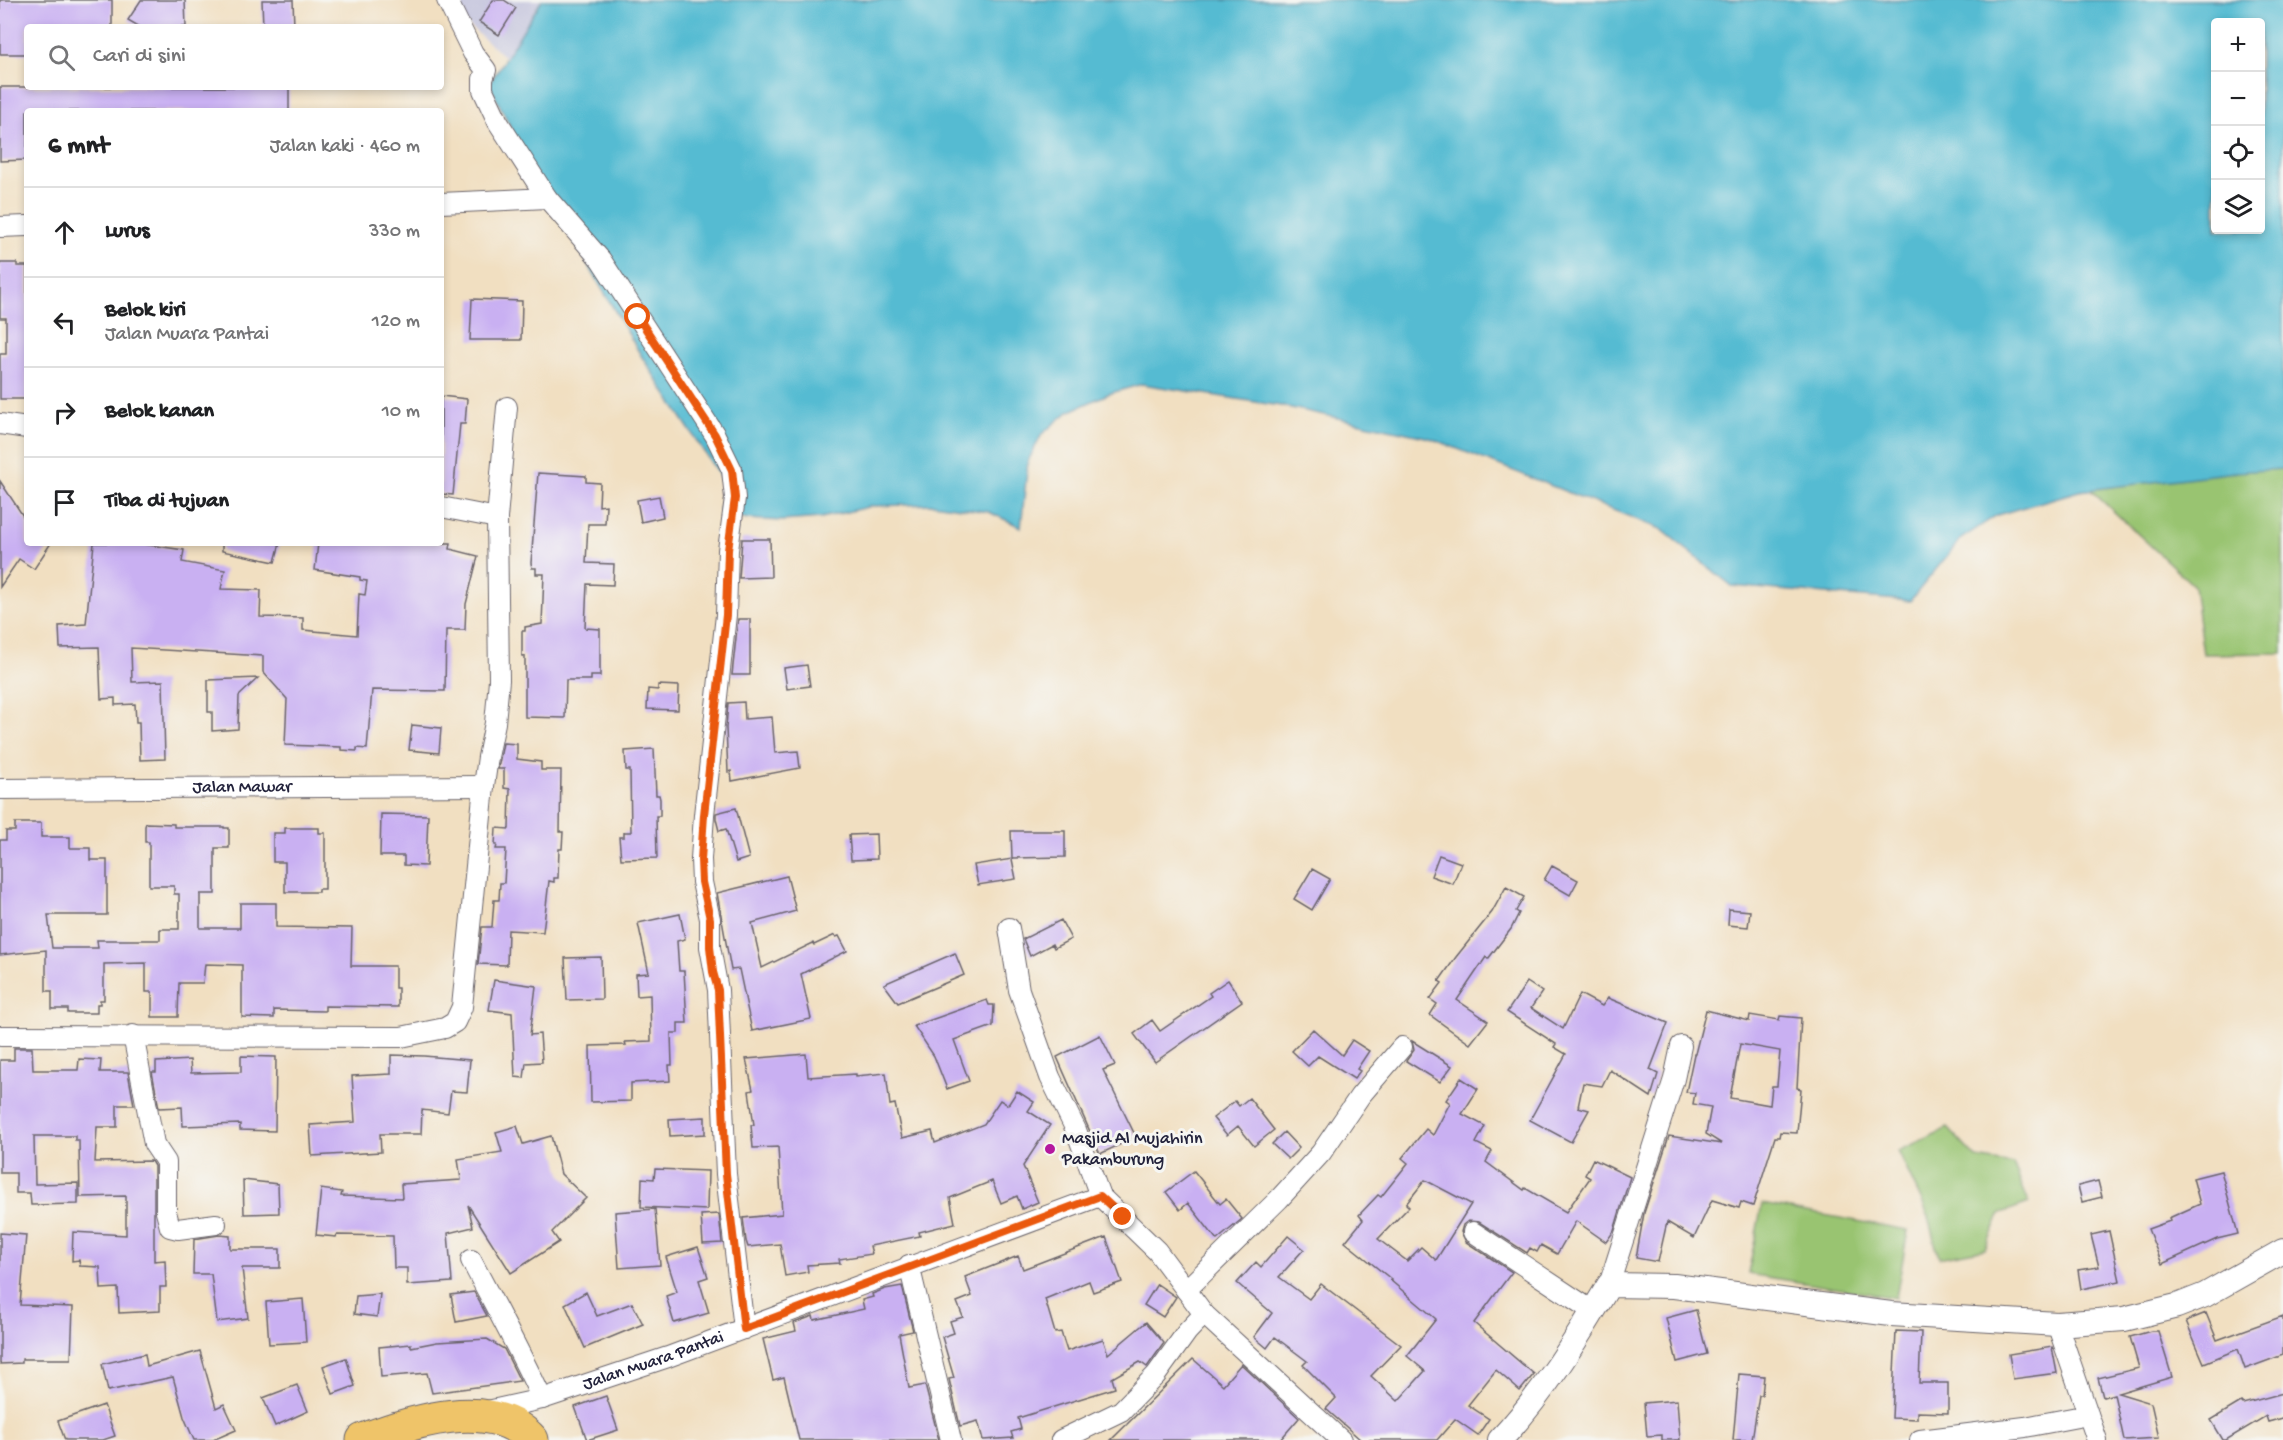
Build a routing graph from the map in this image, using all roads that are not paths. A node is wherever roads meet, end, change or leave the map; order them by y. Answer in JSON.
{"nodes":[{"id":1,"x":447,"y":0,"type":"edge"},
{"id":2,"x":547,"y":198,"type":"junction"},
{"id":3,"x":444,"y":203,"type":"edge"},
{"id":4,"x":24,"y":226,"type":"edge"},
{"id":5,"x":0,"y":227,"type":"edge"},
{"id":6,"x":507,"y":407,"type":"dead end"},
{"id":7,"x":0,"y":424,"type":"edge"},
{"id":8,"x":24,"y":428,"type":"edge"},
{"id":9,"x":444,"y":508,"type":"edge"},
{"id":10,"x":497,"y":518,"type":"junction"},
{"id":11,"x":484,"y":786,"type":"junction"},
{"id":12,"x":0,"y":789,"type":"edge"},
{"id":13,"x":1009,"y":928,"type":"dead end"},
{"id":14,"x":133,"y":1035,"type":"junction"},
{"id":15,"x":0,"y":1036,"type":"edge"},
{"id":16,"x":1681,"y":1046,"type":"dead end"},
{"id":17,"x":1401,"y":1047,"type":"dead end"},
{"id":18,"x":1100,"y":1196,"type":"junction"},
{"id":19,"x":216,"y":1224,"type":"dead end"},
{"id":20,"x":1473,"y":1232,"type":"dead end"},
{"id":21,"x":2283,"y":1251,"type":"edge"},
{"id":22,"x":471,"y":1260,"type":"dead end"},
{"id":23,"x":909,"y":1265,"type":"junction"},
{"id":24,"x":1609,"y":1285,"type":"junction"},
{"id":25,"x":1186,"y":1290,"type":"junction"},
{"id":26,"x":1594,"y":1312,"type":"junction"},
{"id":27,"x":1204,"y":1314,"type":"junction"},
{"id":28,"x":2057,"y":1324,"type":"junction"},
{"id":29,"x":744,"y":1329,"type":"junction"},
{"id":30,"x":542,"y":1399,"type":"junction"},
{"id":31,"x":473,"y":1414,"type":"junction"},
{"id":32,"x":2088,"y":1415,"type":"junction"},
{"id":33,"x":363,"y":1440,"type":"edge"},
{"id":34,"x":532,"y":1440,"type":"edge"},
{"id":35,"x":951,"y":1440,"type":"edge"},
{"id":36,"x":1061,"y":1440,"type":"edge"},
{"id":37,"x":1341,"y":1440,"type":"edge"},
{"id":38,"x":1500,"y":1440,"type":"edge"},
{"id":39,"x":1920,"y":1440,"type":"edge"},
{"id":40,"x":2097,"y":1440,"type":"edge"}],
"edges":[{"from":1,"to":2,"type":"street"},
{"from":2,"to":3,"type":"street"},
{"from":2,"to":29,"type":"street"},
{"from":4,"to":5,"type":"street"},
{"from":6,"to":10,"type":"street"},
{"from":7,"to":8,"type":"street"},
{"from":9,"to":10,"type":"street"},
{"from":10,"to":11,"type":"street"},
{"from":11,"to":12,"type":"street","name":"Jalan Mawar"},
{"from":11,"to":14,"type":"street"},
{"from":13,"to":18,"type":"street"},
{"from":14,"to":15,"type":"street"},
{"from":14,"to":19,"type":"street"},
{"from":16,"to":24,"type":"street"},
{"from":17,"to":25,"type":"street"},
{"from":18,"to":23,"type":"street","name":"Jalan Muara Pantai"},
{"from":18,"to":25,"type":"street"},
{"from":20,"to":26,"type":"street"},
{"from":21,"to":28,"type":"street"},
{"from":22,"to":30,"type":"street"},
{"from":23,"to":29,"type":"street","name":"Jalan Muara Pantai"},
{"from":23,"to":35,"type":"street"},
{"from":24,"to":26,"type":"street"},
{"from":24,"to":28,"type":"street"},
{"from":25,"to":27,"type":"street"},
{"from":26,"to":38,"type":"street"},
{"from":27,"to":36,"type":"street"},
{"from":27,"to":37,"type":"street"},
{"from":28,"to":32,"type":"street"},
{"from":29,"to":30,"type":"street","name":"Jalan Muara Pantai"},
{"from":30,"to":31,"type":"street","name":"Jalan Muara Pantai"},
{"from":31,"to":33,"type":"highway"},
{"from":31,"to":34,"type":"highway"},
{"from":32,"to":39,"type":"street"},
{"from":32,"to":40,"type":"street"}]}
